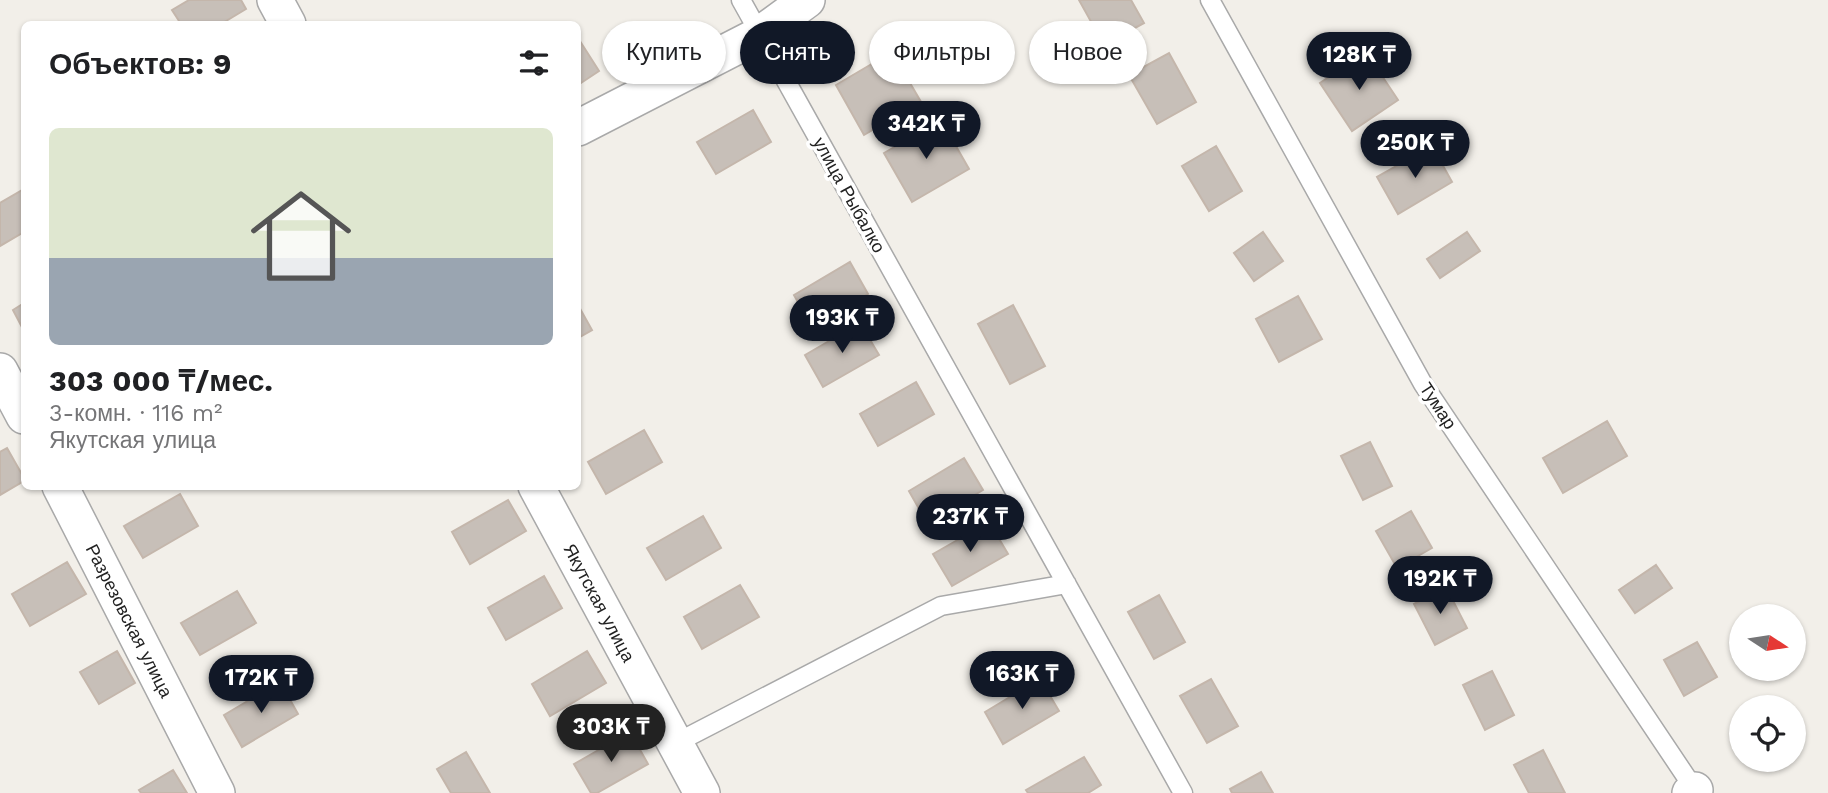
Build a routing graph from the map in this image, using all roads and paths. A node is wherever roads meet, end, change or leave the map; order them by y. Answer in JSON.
{"nodes":[{"id":1,"x":275,"y":0,"type":"edge"},
{"id":2,"x":741,"y":0,"type":"edge"},
{"id":3,"x":807,"y":0,"type":"edge"},
{"id":4,"x":1210,"y":0,"type":"edge"},
{"id":5,"x":286,"y":21,"type":"edge"},
{"id":6,"x":752,"y":21,"type":"edge"},
{"id":7,"x":779,"y":21,"type":"edge"},
{"id":8,"x":740,"y":46,"type":"edge"},
{"id":9,"x":786,"y":84,"type":"edge"},
{"id":10,"x":581,"y":126,"type":"edge"},
{"id":11,"x":0,"y":371,"type":"edge"},
{"id":12,"x":17,"y":412,"type":"edge"},
{"id":13,"x":62,"y":490,"type":"edge"},
{"id":14,"x":538,"y":490,"type":"edge"},
{"id":15,"x":1067,"y":584,"type":"junction"},
{"id":16,"x":676,"y":743,"type":"junction"},
{"id":17,"x":1694,"y":792,"type":"edge"},
{"id":18,"x":218,"y":793,"type":"edge"},
{"id":19,"x":702,"y":793,"type":"edge"},
{"id":20,"x":1183,"y":793,"type":"edge"}],
"edges":[{"from":1,"to":5,"type":"street"},
{"from":2,"to":6,"type":"lane","name":"улица Рыбалко"},
{"from":3,"to":7,"type":"street"},
{"from":4,"to":17,"type":"lane","name":"Тумар"},
{"from":8,"to":10,"type":"street"},
{"from":9,"to":15,"type":"lane","name":"улица Рыбалко"},
{"from":11,"to":12,"type":"street"},
{"from":13,"to":18,"type":"street","name":"Разрезовская улица"},
{"from":14,"to":16,"type":"street","name":"Якутская улица"},
{"from":15,"to":16,"type":"lane"},
{"from":15,"to":20,"type":"lane","name":"улица Рыбалко"},
{"from":16,"to":19,"type":"street","name":"Якутская улица"}]}
